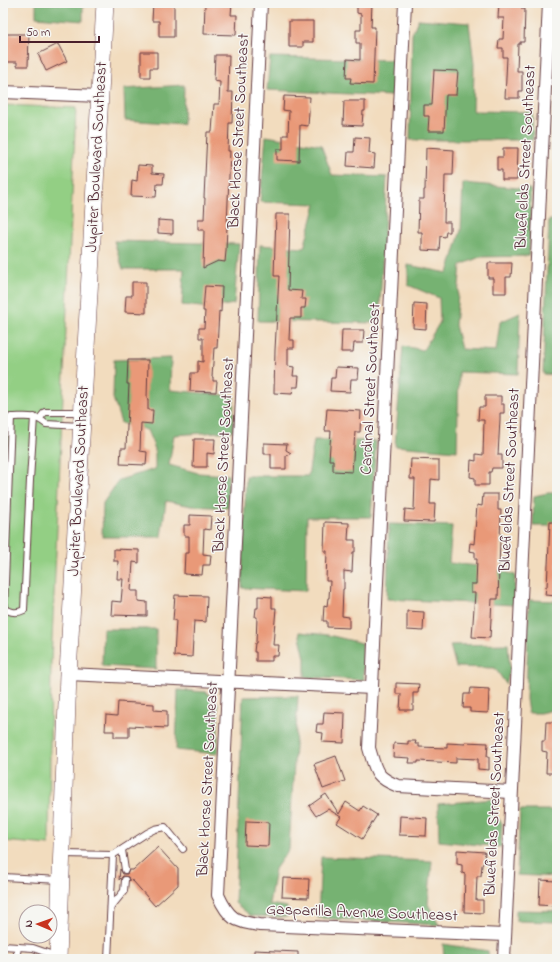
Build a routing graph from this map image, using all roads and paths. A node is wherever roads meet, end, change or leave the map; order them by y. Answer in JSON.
{"nodes":[{"id":1,"x":105,"y":3,"type":"edge"},
{"id":2,"x":261,"y":3,"type":"edge"},
{"id":3,"x":405,"y":3,"type":"edge"},
{"id":4,"x":549,"y":3,"type":"edge"},
{"id":5,"x":3,"y":92,"type":"edge"},
{"id":6,"x":100,"y":96,"type":"junction"},
{"id":7,"x":37,"y":418,"type":"junction"},
{"id":8,"x":82,"y":420,"type":"junction"},
{"id":9,"x":68,"y":674,"type":"junction"},
{"id":10,"x":229,"y":682,"type":"junction"},
{"id":11,"x":372,"y":688,"type":"junction"},
{"id":12,"x":511,"y":792,"type":"junction"},
{"id":13,"x":183,"y":849,"type":"dead end"},
{"id":14,"x":122,"y":850,"type":"junction"},
{"id":15,"x":62,"y":854,"type":"junction"},
{"id":16,"x":113,"y":855,"type":"junction"},
{"id":17,"x":126,"y":870,"type":"dead end"},
{"id":18,"x":3,"y":877,"type":"edge"},
{"id":19,"x":61,"y":880,"type":"junction"},
{"id":20,"x":125,"y":880,"type":"dead end"},
{"id":21,"x":111,"y":907,"type":"junction"},
{"id":22,"x":224,"y":907,"type":"joint"},
{"id":23,"x":505,"y":935,"type":"junction"},
{"id":24,"x":3,"y":946,"type":"edge"},
{"id":25,"x":18,"y":947,"type":"junction"},
{"id":26,"x":58,"y":958,"type":"edge"},
{"id":27,"x":16,"y":959,"type":"edge"},
{"id":28,"x":108,"y":959,"type":"edge"},
{"id":29,"x":504,"y":959,"type":"edge"}],
"edges":[{"from":1,"to":6,"type":"street","name":"Jupiter Boulevard Southeast"},
{"from":2,"to":10,"type":"street","name":"Black Horse Street Southeast"},
{"from":3,"to":11,"type":"street","name":"Cardinal Street Southeast"},
{"from":4,"to":12,"type":"street","name":"Bluefields Street Southeast"},
{"from":5,"to":6,"type":"street"},
{"from":6,"to":8,"type":"street","name":"Jupiter Boulevard Southeast"},
{"from":7,"to":7,"type":"lane"},
{"from":7,"to":8,"type":"lane"},
{"from":7,"to":8,"type":"lane"},
{"from":8,"to":9,"type":"street","name":"Jupiter Boulevard Southeast"},
{"from":9,"to":10,"type":"street"},
{"from":9,"to":15,"type":"street","name":"Jupiter Boulevard Southeast"},
{"from":10,"to":11,"type":"street"},
{"from":10,"to":22,"type":"street","name":"Black Horse Street Southeast"},
{"from":11,"to":12,"type":"street","name":"Cardinal Street Southeast"},
{"from":12,"to":23,"type":"street","name":"Bluefields Street Southeast"},
{"from":13,"to":14,"type":"lane"},
{"from":14,"to":16,"type":"lane"},
{"from":14,"to":17,"type":"lane"},
{"from":15,"to":16,"type":"lane"},
{"from":15,"to":19,"type":"street","name":"Jupiter Boulevard Southeast"},
{"from":16,"to":21,"type":"lane"},
{"from":18,"to":19,"type":"lane"},
{"from":19,"to":26,"type":"street","name":"Jupiter Boulevard Southeast"},
{"from":20,"to":21,"type":"lane"},
{"from":21,"to":28,"type":"lane"},
{"from":22,"to":23,"type":"street","name":"Gasparilla Avenue Southeast"},
{"from":23,"to":29,"type":"street","name":"Bluefields Street Southeast"},
{"from":24,"to":25,"type":"lane"},
{"from":25,"to":26,"type":"lane"},
{"from":25,"to":27,"type":"lane"}]}
